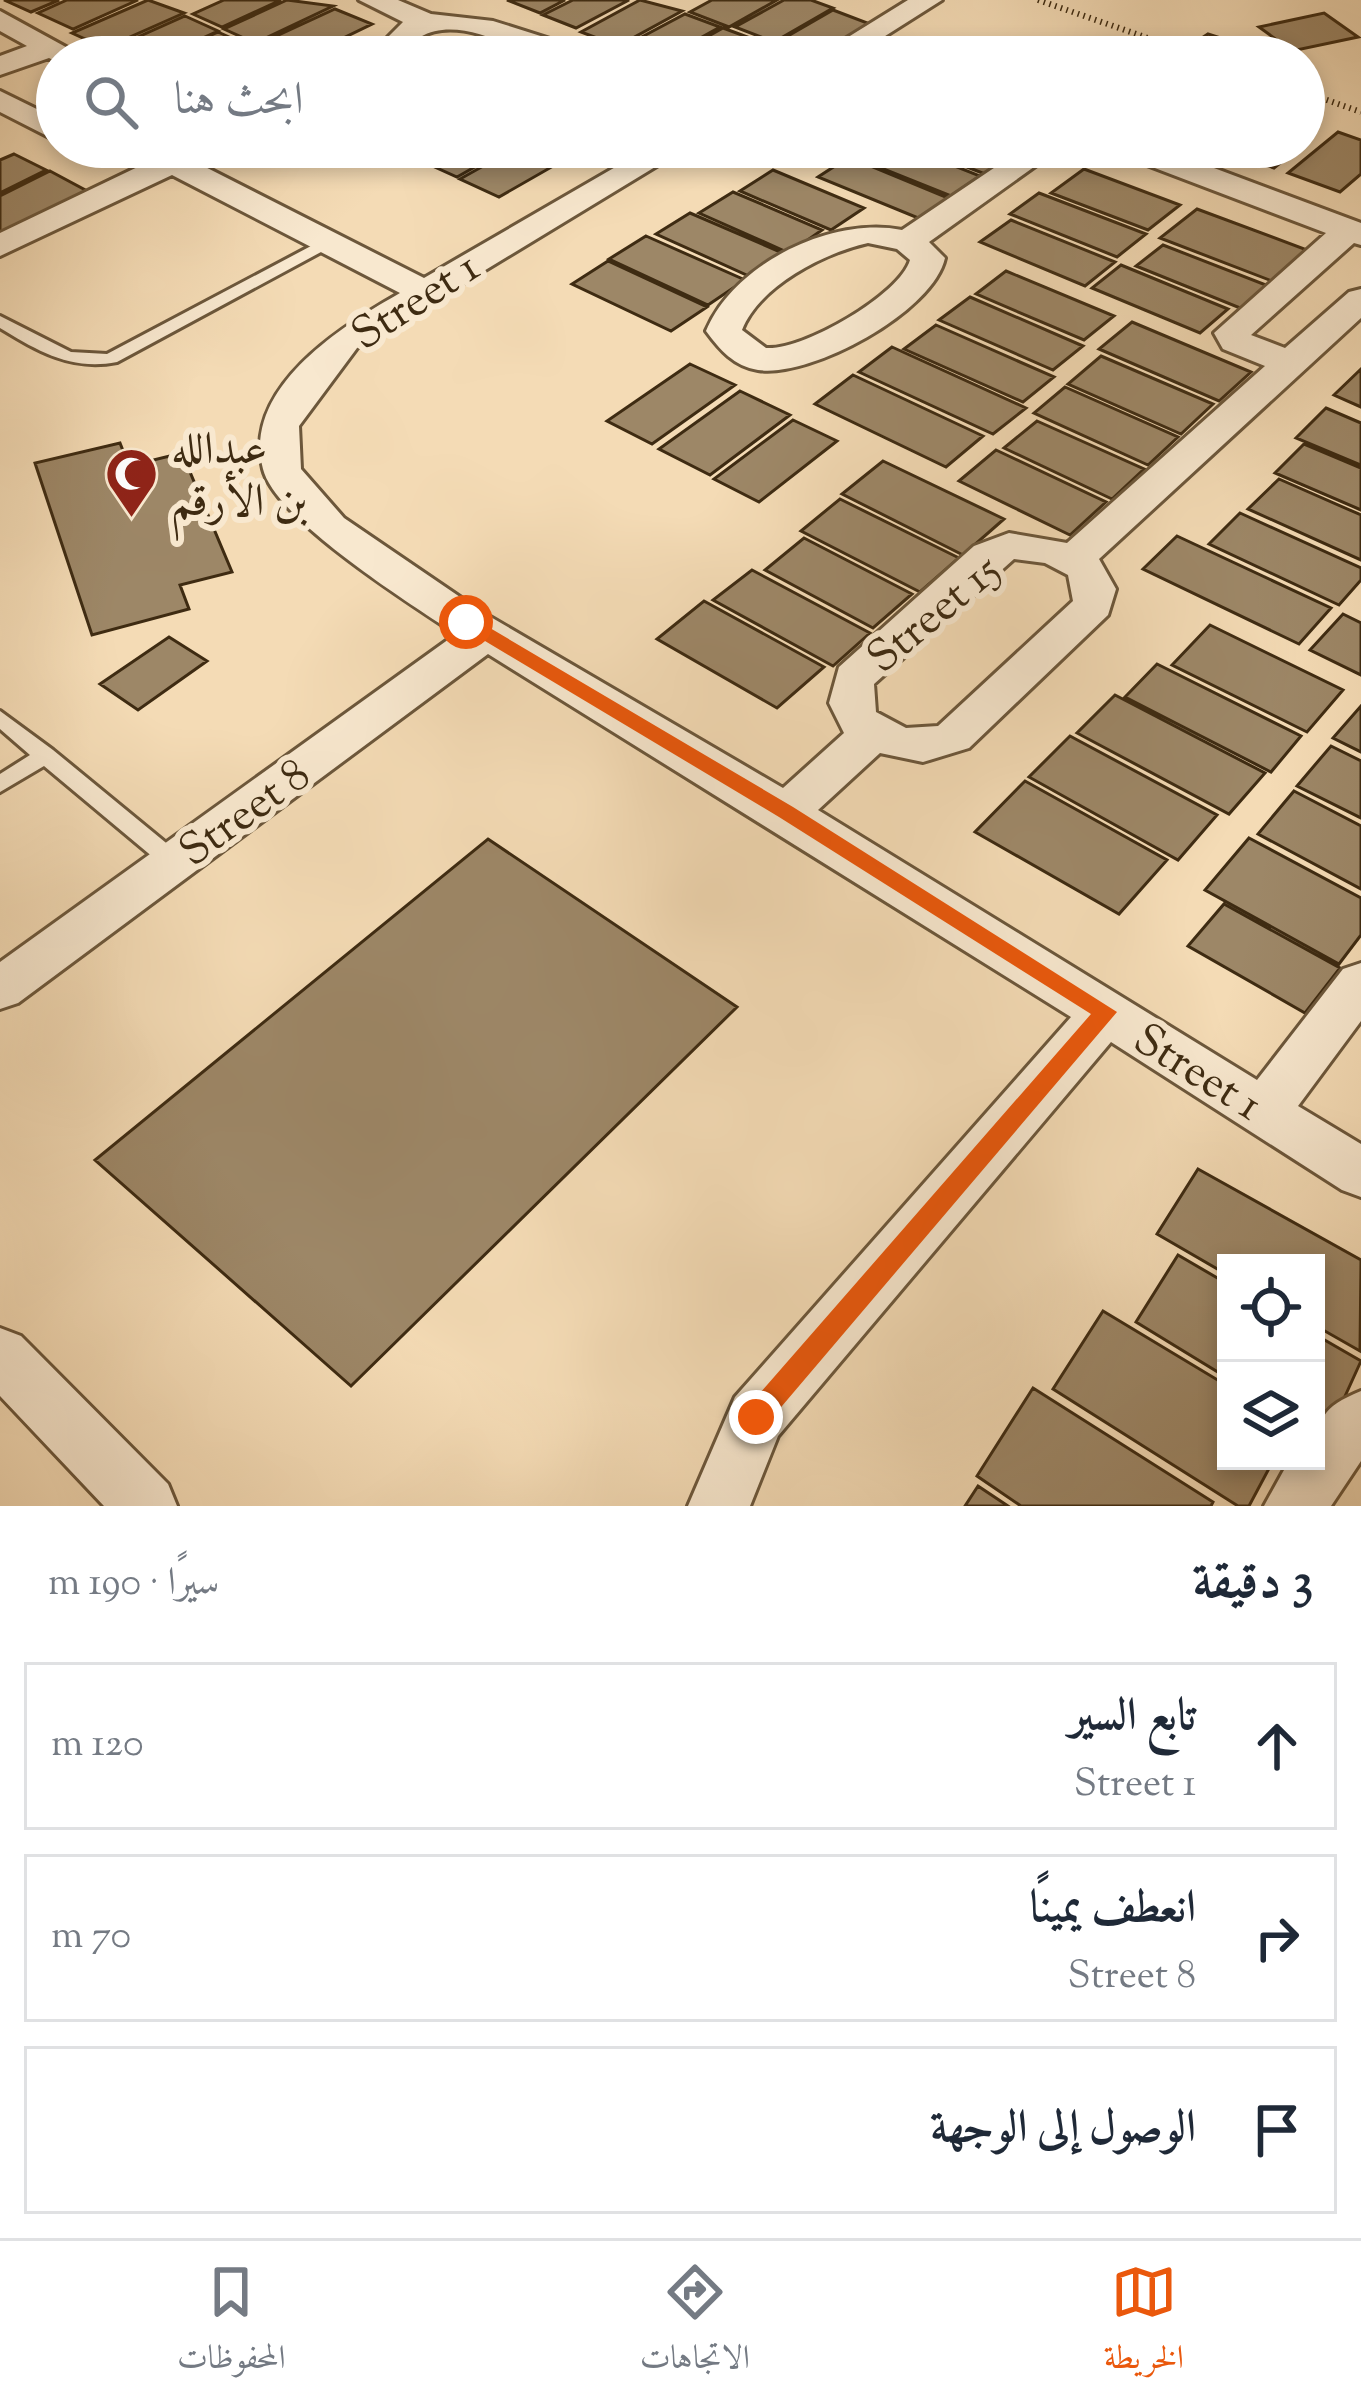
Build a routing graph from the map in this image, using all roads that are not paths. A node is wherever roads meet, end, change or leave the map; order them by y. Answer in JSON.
{"nodes":[{"id":1,"x":373,"y":0,"type":"edge"},
{"id":2,"x":925,"y":0,"type":"edge"},
{"id":3,"x":419,"y":18,"type":"junction"},
{"id":4,"x":0,"y":20,"type":"edge"},
{"id":5,"x":403,"y":36,"type":"edge"},
{"id":6,"x":521,"y":36,"type":"edge"},
{"id":7,"x":866,"y":36,"type":"edge"},
{"id":8,"x":36,"y":39,"type":"edge"},
{"id":9,"x":36,"y":58,"type":"edge"},
{"id":10,"x":0,"y":66,"type":"edge"},
{"id":11,"x":0,"y":100,"type":"edge"},
{"id":12,"x":36,"y":120,"type":"edge"},
{"id":13,"x":135,"y":168,"type":"edge"},
{"id":14,"x":183,"y":168,"type":"edge"},
{"id":15,"x":635,"y":168,"type":"edge"},
{"id":16,"x":1015,"y":168,"type":"edge"},
{"id":17,"x":1185,"y":168,"type":"edge"},
{"id":18,"x":1355,"y":232,"type":"edge"},
{"id":19,"x":908,"y":241,"type":"junction"},
{"id":20,"x":328,"y":242,"type":"junction"},
{"id":21,"x":0,"y":246,"type":"edge"},
{"id":22,"x":421,"y":290,"type":"junction"},
{"id":23,"x":1361,"y":299,"type":"edge"},
{"id":24,"x":0,"y":321,"type":"edge"},
{"id":25,"x":1289,"y":363,"type":"junction"},
{"id":26,"x":1074,"y":560,"type":"junction"},
{"id":27,"x":486,"y":634,"type":"junction"},
{"id":28,"x":0,"y":718,"type":"edge"},
{"id":29,"x":873,"y":733,"type":"junction"},
{"id":30,"x":46,"y":755,"type":"junction"},
{"id":31,"x":0,"y":784,"type":"edge"},
{"id":32,"x":786,"y":812,"type":"junction"},
{"id":33,"x":174,"y":862,"type":"junction"},
{"id":34,"x":1361,"y":983,"type":"edge"},
{"id":35,"x":0,"y":989,"type":"edge"},
{"id":36,"x":1106,"y":1012,"type":"junction"},
{"id":37,"x":1264,"y":1111,"type":"junction"},
{"id":38,"x":1361,"y":1173,"type":"edge"},
{"id":39,"x":0,"y":1355,"type":"edge"},
{"id":40,"x":1361,"y":1420,"type":"edge"},
{"id":41,"x":146,"y":1506,"type":"edge"},
{"id":42,"x":718,"y":1506,"type":"edge"},
{"id":43,"x":1295,"y":1506,"type":"edge"}],
"edges":[{"from":1,"to":3,"type":"street"},
{"from":2,"to":7,"type":"street"},
{"from":3,"to":5,"type":"street"},
{"from":3,"to":6,"type":"street"},
{"from":4,"to":8,"type":"street"},
{"from":9,"to":10,"type":"street"},
{"from":11,"to":12,"type":"street"},
{"from":13,"to":21,"type":"street"},
{"from":14,"to":20,"type":"street"},
{"from":15,"to":22,"type":"street","name":"Street 1"},
{"from":16,"to":19,"type":"street"},
{"from":17,"to":18,"type":"street"},
{"from":18,"to":25,"type":"street"},
{"from":19,"to":19,"type":"street"},
{"from":20,"to":22,"type":"street"},
{"from":20,"to":24,"type":"lane"},
{"from":22,"to":27,"type":"street","name":"Street 1"},
{"from":23,"to":25,"type":"street"},
{"from":25,"to":26,"type":"street"},
{"from":26,"to":29,"type":"street","name":"Street 15"},
{"from":26,"to":29,"type":"street","name":"Street 15"},
{"from":27,"to":32,"type":"street","name":"Street 1"},
{"from":27,"to":33,"type":"street","name":"Street 8"},
{"from":28,"to":30,"type":"lane"},
{"from":29,"to":32,"type":"street","name":"Street 15"},
{"from":30,"to":31,"type":"lane"},
{"from":30,"to":33,"type":"lane"},
{"from":32,"to":36,"type":"street","name":"Street 1"},
{"from":33,"to":35,"type":"street","name":"Street 8"},
{"from":34,"to":37,"type":"street"},
{"from":36,"to":37,"type":"street","name":"Street 1"},
{"from":36,"to":42,"type":"street"},
{"from":37,"to":38,"type":"street","name":"Street 1"},
{"from":39,"to":41,"type":"street"},
{"from":40,"to":43,"type":"street"}]}
